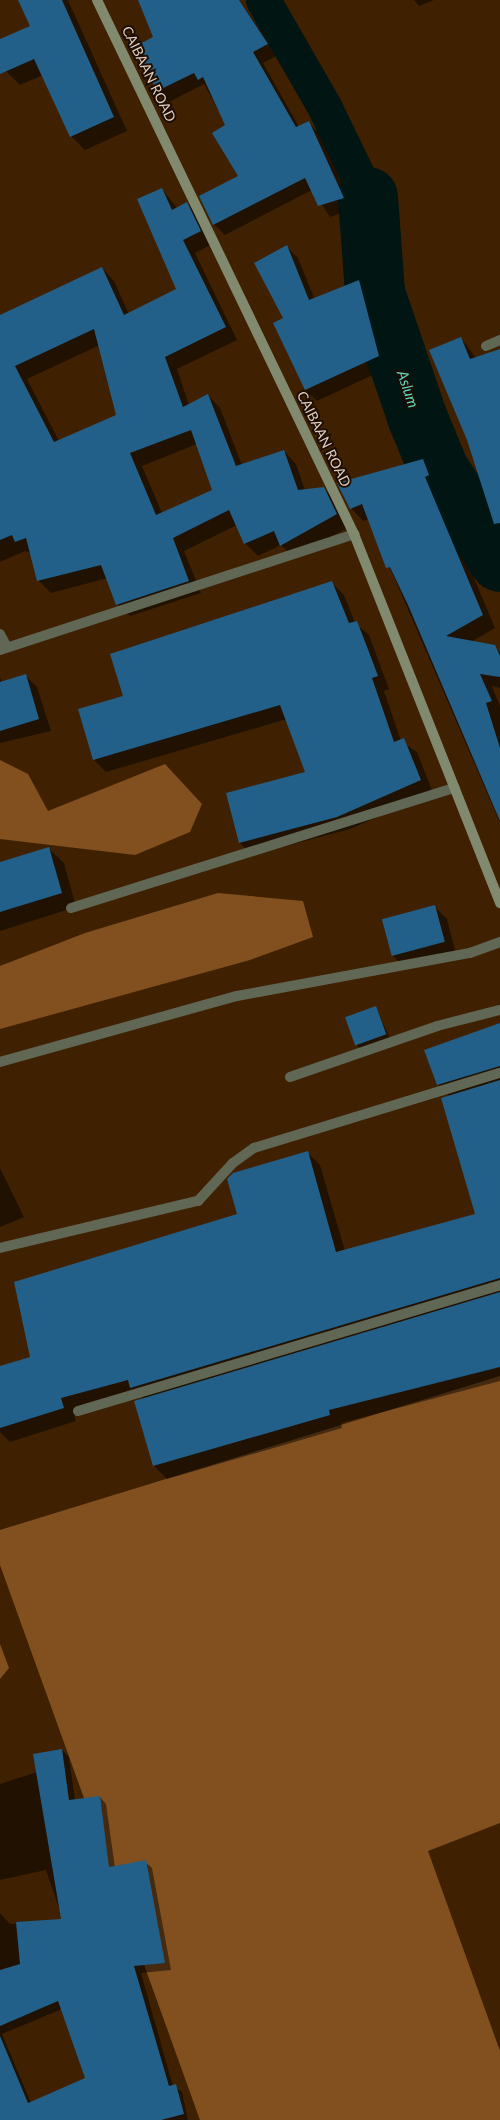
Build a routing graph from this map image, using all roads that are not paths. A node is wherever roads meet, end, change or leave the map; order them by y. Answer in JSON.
{"nodes":[{"id":1,"x":97,"y":0,"type":"edge"},
{"id":2,"x":500,"y":340,"type":"edge"},
{"id":3,"x":486,"y":346,"type":"dead end"},
{"id":4,"x":354,"y":534,"type":"junction"},
{"id":5,"x":0,"y":634,"type":"edge"},
{"id":6,"x":3,"y":648,"type":"edge"},
{"id":7,"x":455,"y":788,"type":"junction"},
{"id":8,"x":500,"y":902,"type":"edge"},
{"id":9,"x":71,"y":908,"type":"dead end"},
{"id":10,"x":500,"y":942,"type":"edge"},
{"id":11,"x":500,"y":1010,"type":"edge"},
{"id":12,"x":0,"y":1062,"type":"edge"},
{"id":13,"x":500,"y":1073,"type":"edge"},
{"id":14,"x":290,"y":1077,"type":"dead end"},
{"id":15,"x":0,"y":1248,"type":"edge"},
{"id":16,"x":500,"y":1285,"type":"edge"},
{"id":17,"x":78,"y":1411,"type":"dead end"}],
"edges":[{"from":1,"to":4,"type":"street","name":"CAIBAAN ROAD"},
{"from":2,"to":3,"type":"street"},
{"from":4,"to":6,"type":"street"},
{"from":4,"to":7,"type":"street","name":"CAIBAAN ROAD"},
{"from":5,"to":6,"type":"street"},
{"from":7,"to":8,"type":"street","name":"CAIBAAN ROAD"},
{"from":7,"to":9,"type":"street"},
{"from":10,"to":12,"type":"street"},
{"from":11,"to":14,"type":"street"},
{"from":13,"to":15,"type":"street"},
{"from":16,"to":17,"type":"street"}]}
